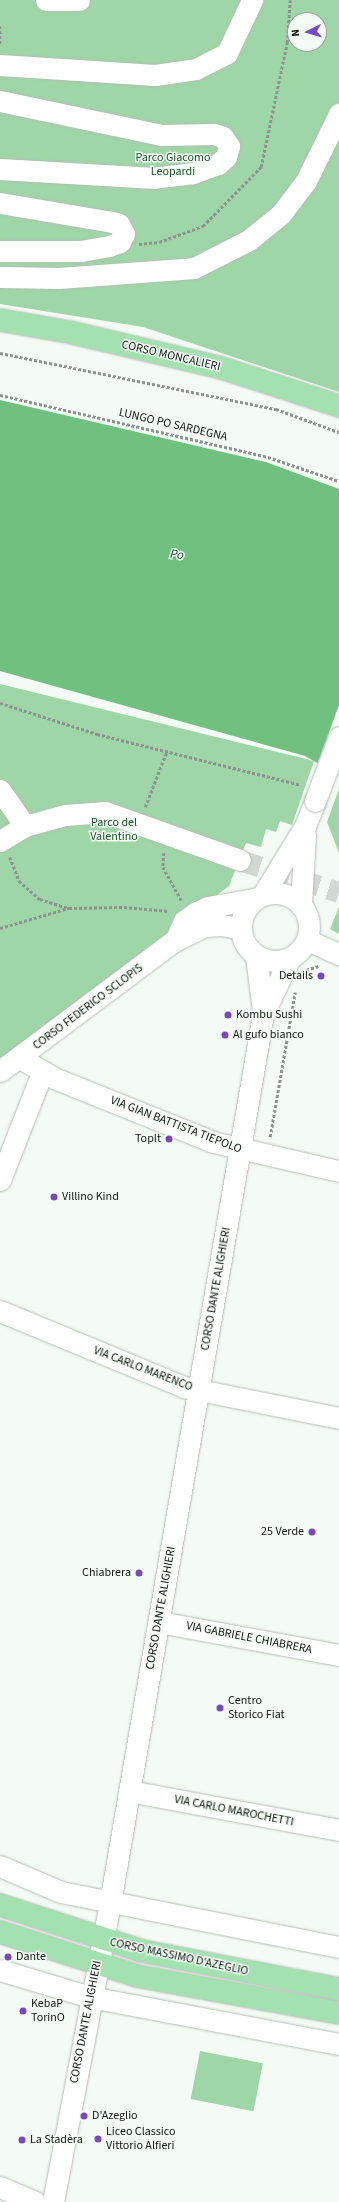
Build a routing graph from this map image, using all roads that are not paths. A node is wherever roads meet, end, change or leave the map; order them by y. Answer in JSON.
{"nodes":[{"id":1,"x":46,"y":0,"type":"edge"},
{"id":2,"x":79,"y":0,"type":"edge"},
{"id":3,"x":252,"y":0,"type":"edge"},
{"id":4,"x":0,"y":65,"type":"edge"},
{"id":5,"x":0,"y":101,"type":"edge"},
{"id":6,"x":339,"y":114,"type":"edge"},
{"id":7,"x":0,"y":169,"type":"edge"},
{"id":8,"x":0,"y":203,"type":"edge"},
{"id":9,"x":0,"y":251,"type":"edge"},
{"id":10,"x":0,"y":276,"type":"edge"},
{"id":11,"x":0,"y":320,"type":"edge"},
{"id":12,"x":339,"y":406,"type":"edge"},
{"id":13,"x":339,"y":737,"type":"edge"},
{"id":14,"x":0,"y":790,"type":"edge"},
{"id":15,"x":25,"y":826,"type":"junction"},
{"id":16,"x":305,"y":826,"type":"junction"},
{"id":17,"x":5,"y":849,"type":"edge"},
{"id":18,"x":240,"y":860,"type":"tunnel mouth"},
{"id":19,"x":260,"y":896,"type":"junction"},
{"id":20,"x":301,"y":904,"type":"junction"},
{"id":21,"x":241,"y":929,"type":"junction"},
{"id":22,"x":307,"y":940,"type":"junction"},
{"id":23,"x":174,"y":941,"type":"junction"},
{"id":24,"x":256,"y":956,"type":"junction"},
{"id":25,"x":331,"y":959,"type":"edge"},
{"id":26,"x":294,"y":965,"type":"junction"},
{"id":27,"x":263,"y":1014,"type":"junction"},
{"id":28,"x":20,"y":1058,"type":"junction"},
{"id":29,"x":0,"y":1071,"type":"edge"},
{"id":30,"x":42,"y":1073,"type":"junction"},
{"id":31,"x":240,"y":1150,"type":"junction"},
{"id":32,"x":339,"y":1172,"type":"edge"},
{"id":33,"x":0,"y":1180,"type":"edge"},
{"id":34,"x":0,"y":1311,"type":"edge"},
{"id":35,"x":199,"y":1391,"type":"junction"},
{"id":36,"x":339,"y":1418,"type":"edge"},
{"id":37,"x":159,"y":1622,"type":"junction"},
{"id":38,"x":339,"y":1655,"type":"edge"},
{"id":39,"x":129,"y":1791,"type":"junction"},
{"id":40,"x":339,"y":1830,"type":"edge"},
{"id":41,"x":0,"y":1866,"type":"edge"},
{"id":42,"x":110,"y":1903,"type":"junction"},
{"id":43,"x":0,"y":1905,"type":"edge"},
{"id":44,"x":0,"y":1932,"type":"edge"},
{"id":45,"x":102,"y":1940,"type":"junction"},
{"id":46,"x":339,"y":1947,"type":"edge"},
{"id":47,"x":97,"y":1965,"type":"junction"},
{"id":48,"x":0,"y":1970,"type":"edge"},
{"id":49,"x":339,"y":1989,"type":"edge"},
{"id":50,"x":90,"y":1996,"type":"junction"},
{"id":51,"x":339,"y":2013,"type":"edge"},
{"id":52,"x":339,"y":2044,"type":"edge"},
{"id":53,"x":0,"y":2187,"type":"edge"},
{"id":54,"x":35,"y":2202,"type":"edge"},
{"id":55,"x":53,"y":2202,"type":"edge"}],
"edges":[{"from":1,"to":2,"type":"street"},
{"from":3,"to":4,"type":"street"},
{"from":5,"to":7,"type":"street"},
{"from":6,"to":10,"type":"street"},
{"from":8,"to":9,"type":"street"},
{"from":11,"to":12,"type":"main road","name":"CORSO MONCALIERI"},
{"from":13,"to":16,"type":"street","bridge":true},
{"from":14,"to":15,"type":"street"},
{"from":15,"to":17,"type":"street"},
{"from":15,"to":18,"type":"street"},
{"from":16,"to":19,"type":"street"},
{"from":16,"to":20,"type":"street"},
{"from":19,"to":20,"type":"street"},
{"from":19,"to":21,"type":"street"},
{"from":19,"to":23,"type":"street","name":"CORSO FEDERICO SCLOPIS"},
{"from":20,"to":22,"type":"street"},
{"from":21,"to":23,"type":"street","name":"CORSO FEDERICO SCLOPIS"},
{"from":21,"to":24,"type":"street"},
{"from":22,"to":25,"type":"street"},
{"from":22,"to":26,"type":"street"},
{"from":23,"to":28,"type":"street","name":"CORSO FEDERICO SCLOPIS"},
{"from":24,"to":26,"type":"street"},
{"from":24,"to":27,"type":"street","name":"CORSO DANTE ALIGHIERI"},
{"from":26,"to":27,"type":"street","name":"CORSO DANTE ALIGHIERI"},
{"from":27,"to":31,"type":"street","name":"CORSO DANTE ALIGHIERI"},
{"from":28,"to":29,"type":"street","name":"CORSO FEDERICO SCLOPIS"},
{"from":28,"to":30,"type":"street","name":"VIA GIAN BATTISTA TIEPOLO"},
{"from":30,"to":31,"type":"street","name":"VIA GIAN BATTISTA TIEPOLO"},
{"from":30,"to":33,"type":"street"},
{"from":31,"to":32,"type":"street","name":"VIA GIAN BATTISTA TIEPOLO"},
{"from":31,"to":35,"type":"street","name":"CORSO DANTE ALIGHIERI"},
{"from":34,"to":35,"type":"street","name":"VIA CARLO MARENCO"},
{"from":35,"to":36,"type":"street","name":"VIA CARLO MARENCO"},
{"from":35,"to":37,"type":"street","name":"CORSO DANTE ALIGHIERI"},
{"from":37,"to":38,"type":"street","name":"VIA GABRIELE CHIABRERA"},
{"from":37,"to":39,"type":"street","name":"CORSO DANTE ALIGHIERI"},
{"from":39,"to":40,"type":"street","name":"VIA CARLO MAROCHETTI"},
{"from":39,"to":42,"type":"street","name":"CORSO DANTE ALIGHIERI"},
{"from":41,"to":42,"type":"street"},
{"from":42,"to":45,"type":"street","name":"CORSO DANTE ALIGHIERI"},
{"from":42,"to":46,"type":"street"},
{"from":43,"to":45,"type":"main road","name":"CORSO MASSIMO D'AZEGLIO"},
{"from":44,"to":47,"type":"main road","name":"CORSO MASSIMO D'AZEGLIO"},
{"from":45,"to":47,"type":"street","name":"CORSO DANTE ALIGHIERI"},
{"from":45,"to":49,"type":"main road","name":"CORSO MASSIMO D'AZEGLIO"},
{"from":47,"to":50,"type":"street","name":"CORSO DANTE ALIGHIERI"},
{"from":47,"to":51,"type":"main road","name":"CORSO MASSIMO D'AZEGLIO"},
{"from":48,"to":50,"type":"street"},
{"from":50,"to":52,"type":"street"},
{"from":50,"to":55,"type":"street","name":"CORSO DANTE ALIGHIERI"},
{"from":53,"to":54,"type":"street"}]}
